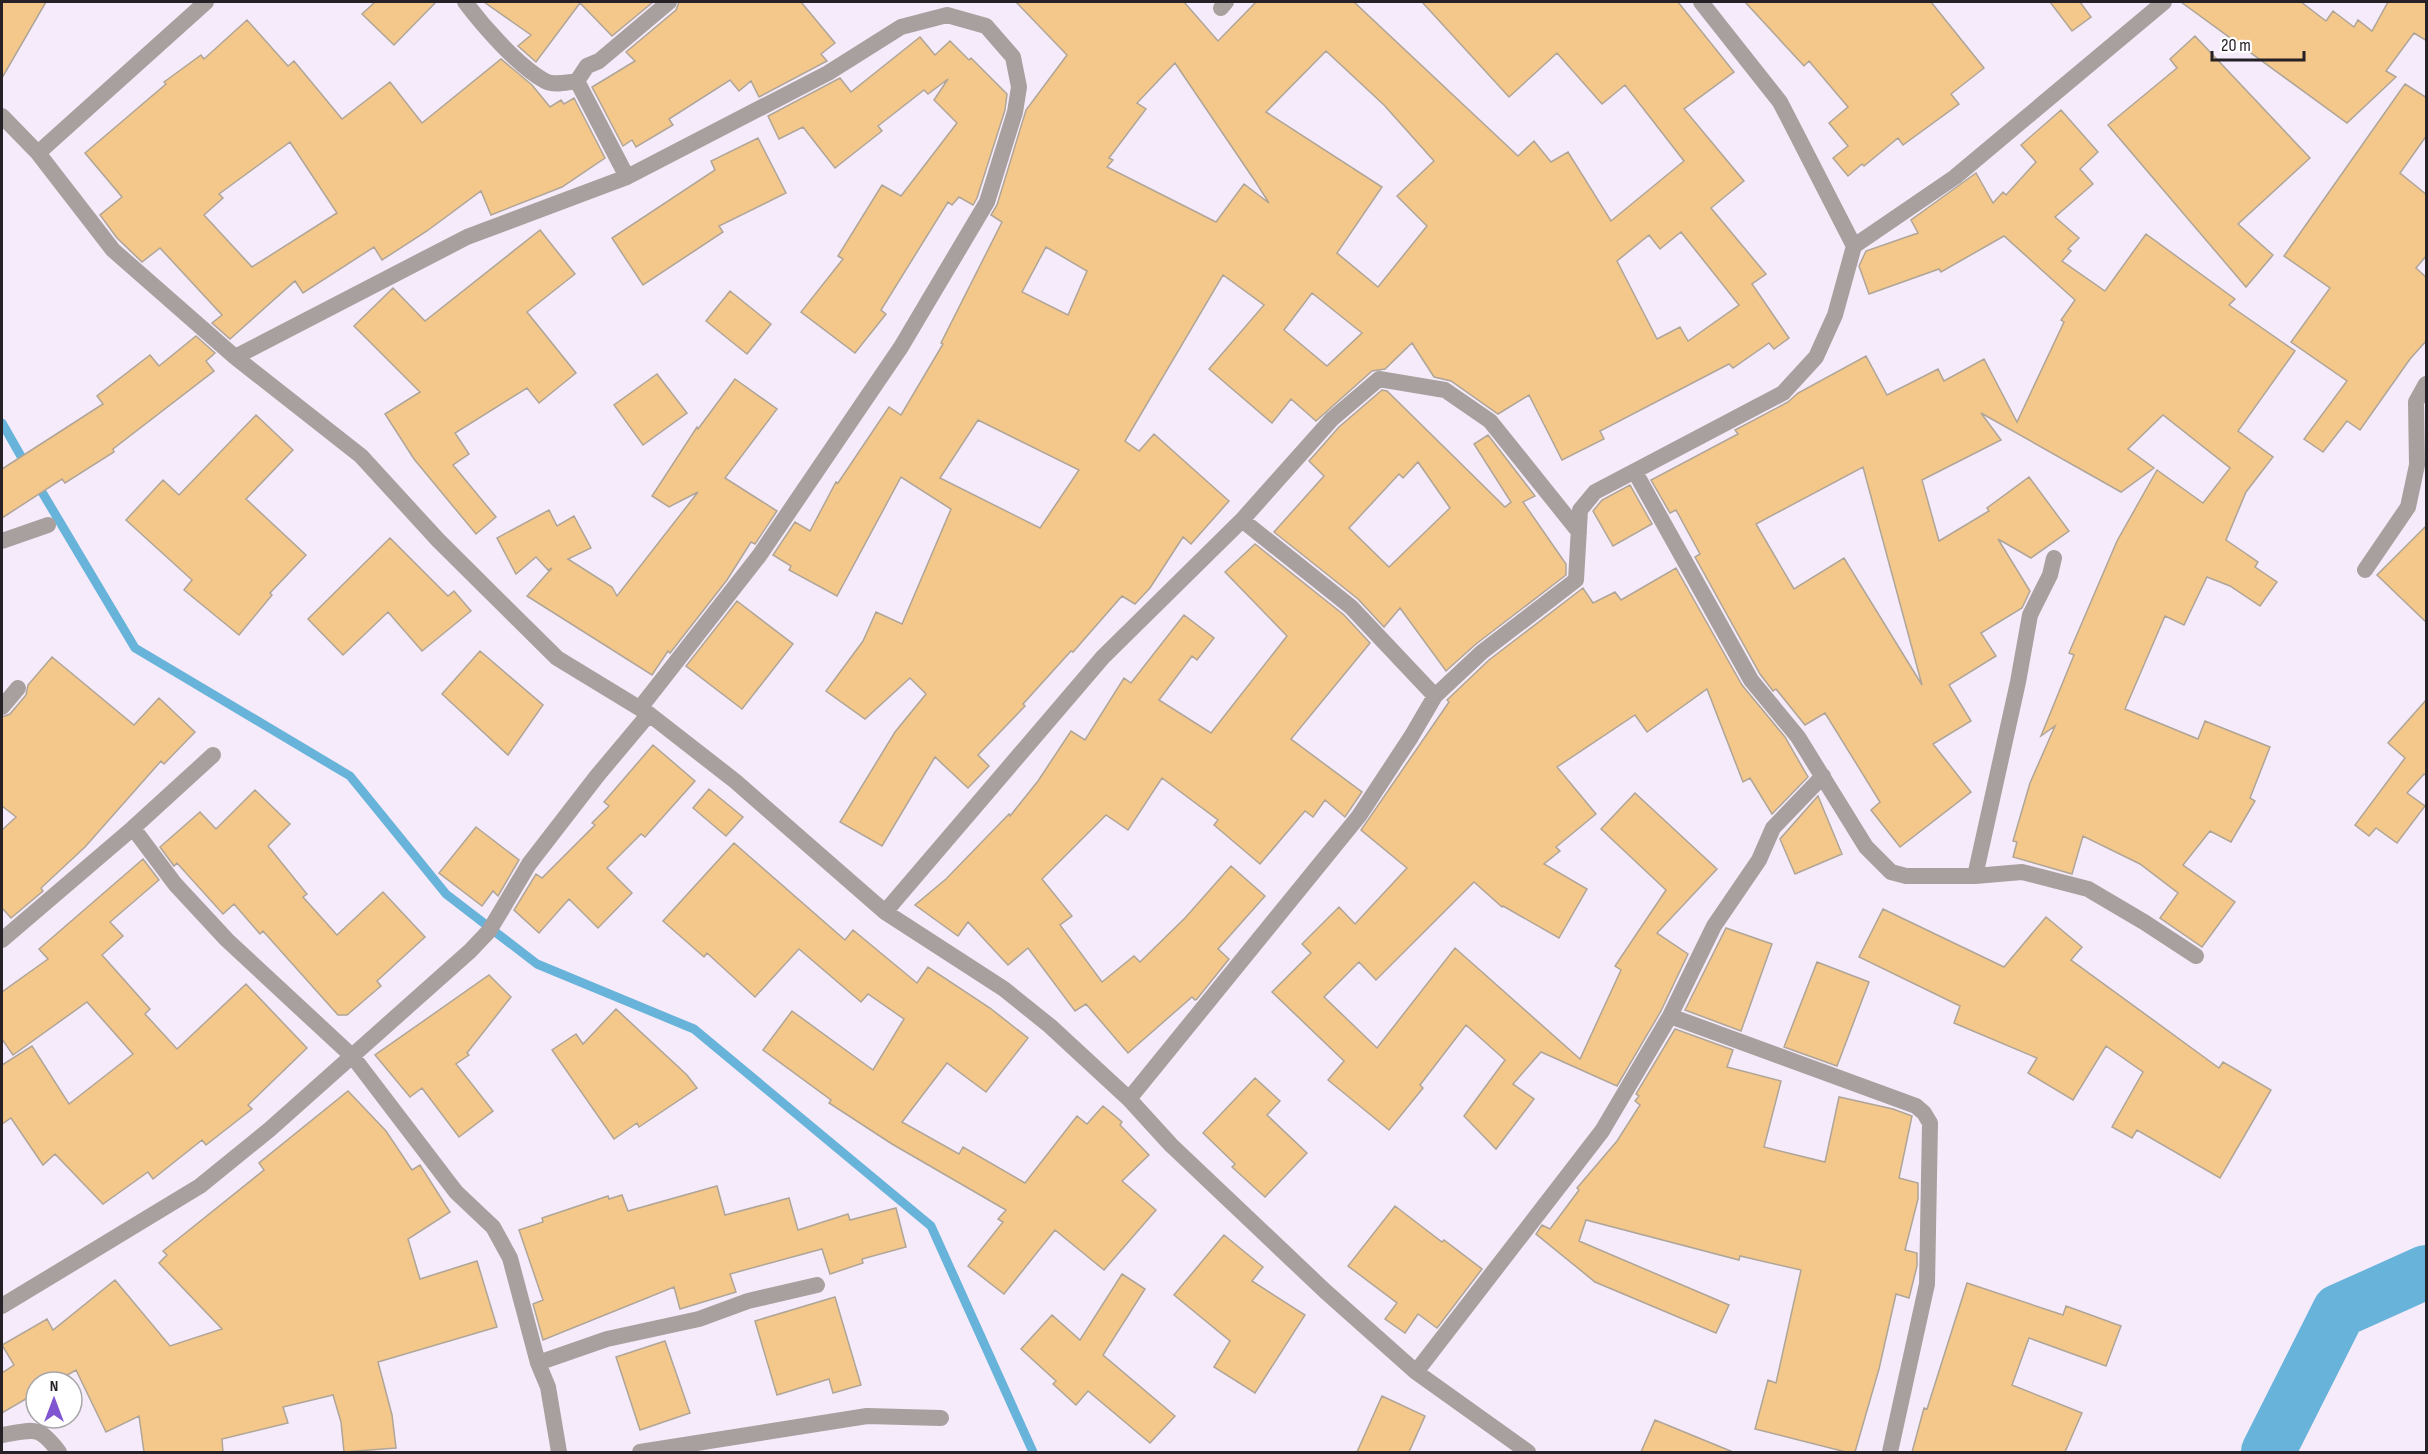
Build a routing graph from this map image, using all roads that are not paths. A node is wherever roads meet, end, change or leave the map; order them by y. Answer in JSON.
{"nodes":[{"id":1,"x":206,"y":2,"type":"edge"},
{"id":2,"x":465,"y":2,"type":"edge"},
{"id":3,"x":669,"y":2,"type":"edge"},
{"id":4,"x":1701,"y":2,"type":"edge"},
{"id":5,"x":2164,"y":2,"type":"edge"},
{"id":6,"x":577,"y":81,"type":"junction"},
{"id":7,"x":2,"y":116,"type":"edge"},
{"id":8,"x":39,"y":153,"type":"junction"},
{"id":9,"x":627,"y":177,"type":"junction"},
{"id":10,"x":1854,"y":246,"type":"junction"},
{"id":11,"x":235,"y":357,"type":"junction"},
{"id":12,"x":2427,"y":384,"type":"edge"},
{"id":13,"x":1635,"y":472,"type":"junction"},
{"id":14,"x":1242,"y":520,"type":"junction"},
{"id":15,"x":48,"y":525,"type":"dead end"},
{"id":16,"x":1579,"y":531,"type":"junction"},
{"id":17,"x":2,"y":541,"type":"edge"},
{"id":18,"x":2054,"y":558,"type":"dead end"},
{"id":19,"x":2364,"y":570,"type":"dead end"},
{"id":20,"x":18,"y":688,"type":"dead end"},
{"id":21,"x":1435,"y":696,"type":"junction"},
{"id":22,"x":2,"y":707,"type":"edge"},
{"id":23,"x":645,"y":711,"type":"junction"},
{"id":24,"x":213,"y":755,"type":"dead end"},
{"id":25,"x":1823,"y":777,"type":"junction"},
{"id":26,"x":133,"y":828,"type":"junction"},
{"id":27,"x":1975,"y":876,"type":"junction"},
{"id":28,"x":885,"y":912,"type":"junction"},
{"id":29,"x":2,"y":940,"type":"edge"},
{"id":30,"x":2196,"y":956,"type":"dead end"},
{"id":31,"x":1670,"y":1016,"type":"junction"},
{"id":32,"x":353,"y":1057,"type":"junction"},
{"id":33,"x":1129,"y":1099,"type":"junction"},
{"id":34,"x":817,"y":1285,"type":"dead end"},
{"id":35,"x":2,"y":1306,"type":"edge"},
{"id":36,"x":538,"y":1363,"type":"junction"},
{"id":37,"x":1416,"y":1372,"type":"junction"},
{"id":38,"x":941,"y":1418,"type":"dead end"},
{"id":39,"x":2,"y":1435,"type":"edge"},
{"id":40,"x":59,"y":1452,"type":"edge"},
{"id":41,"x":559,"y":1452,"type":"edge"},
{"id":42,"x":640,"y":1452,"type":"edge"},
{"id":43,"x":1528,"y":1452,"type":"edge"},
{"id":44,"x":1890,"y":1452,"type":"edge"}],
"edges":[{"from":1,"to":8,"type":"street"},
{"from":2,"to":6,"type":"street"},
{"from":3,"to":6,"type":"street"},
{"from":4,"to":10,"type":"street"},
{"from":5,"to":10,"type":"street"},
{"from":6,"to":9,"type":"street"},
{"from":7,"to":8,"type":"street"},
{"from":8,"to":11,"type":"street"},
{"from":9,"to":11,"type":"street"},
{"from":9,"to":23,"type":"street"},
{"from":10,"to":13,"type":"street"},
{"from":11,"to":23,"type":"street"},
{"from":12,"to":19,"type":"street"},
{"from":13,"to":16,"type":"street"},
{"from":13,"to":25,"type":"street"},
{"from":14,"to":16,"type":"street"},
{"from":14,"to":21,"type":"street"},
{"from":14,"to":28,"type":"street"},
{"from":15,"to":17,"type":"street"},
{"from":16,"to":21,"type":"street"},
{"from":18,"to":27,"type":"street"},
{"from":20,"to":22,"type":"street"},
{"from":21,"to":33,"type":"street"},
{"from":23,"to":28,"type":"street"},
{"from":23,"to":32,"type":"street"},
{"from":24,"to":26,"type":"street"},
{"from":25,"to":27,"type":"street"},
{"from":25,"to":31,"type":"street"},
{"from":26,"to":29,"type":"street"},
{"from":26,"to":32,"type":"street"},
{"from":27,"to":30,"type":"street"},
{"from":28,"to":33,"type":"street"},
{"from":31,"to":37,"type":"street"},
{"from":31,"to":44,"type":"street"},
{"from":32,"to":35,"type":"street"},
{"from":32,"to":36,"type":"street"},
{"from":33,"to":37,"type":"street"},
{"from":34,"to":36,"type":"street"},
{"from":36,"to":41,"type":"street"},
{"from":37,"to":43,"type":"street"},
{"from":38,"to":42,"type":"street"},
{"from":39,"to":40,"type":"street"}]}
